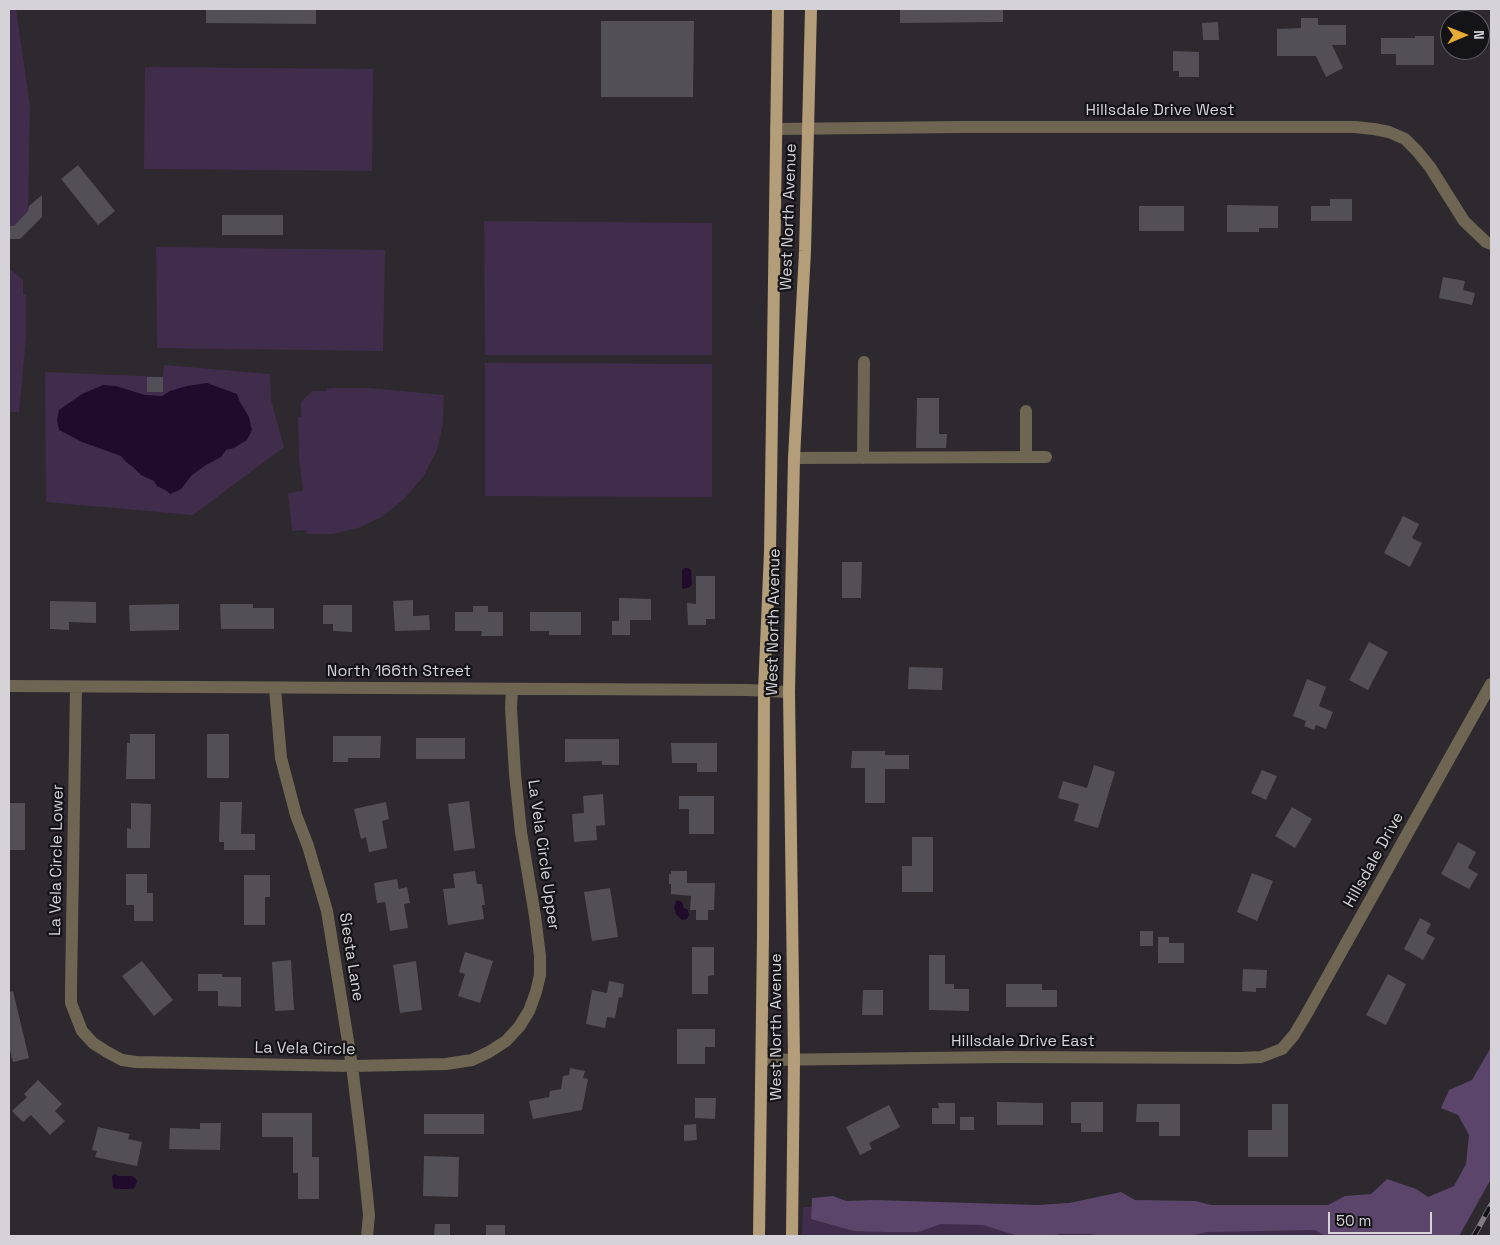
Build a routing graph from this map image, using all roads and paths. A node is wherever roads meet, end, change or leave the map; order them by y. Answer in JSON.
{"nodes":[{"id":1,"x":778,"y":9,"type":"edge"},
{"id":2,"x":810,"y":9,"type":"edge"},
{"id":3,"x":776,"y":129,"type":"junction"},
{"id":4,"x":808,"y":129,"type":"junction"},
{"id":5,"x":1491,"y":244,"type":"edge"},
{"id":6,"x":864,"y":362,"type":"dead end"},
{"id":7,"x":1026,"y":411,"type":"dead end"},
{"id":8,"x":1026,"y":457,"type":"junction"},
{"id":9,"x":1046,"y":457,"type":"dead end"},
{"id":10,"x":794,"y":458,"type":"junction"},
{"id":11,"x":863,"y":458,"type":"junction"},
{"id":12,"x":1491,"y":684,"type":"edge"},
{"id":13,"x":9,"y":686,"type":"edge"},
{"id":14,"x":76,"y":687,"type":"junction"},
{"id":15,"x":275,"y":689,"type":"junction"},
{"id":16,"x":512,"y":689,"type":"junction"},
{"id":17,"x":764,"y":691,"type":"junction"},
{"id":18,"x":788,"y":692,"type":"junction"},
{"id":19,"x":523,"y":1021,"type":"joint"},
{"id":20,"x":82,"y":1031,"type":"joint"},
{"id":21,"x":1282,"y":1049,"type":"joint"},
{"id":22,"x":794,"y":1059,"type":"junction"},
{"id":23,"x":762,"y":1060,"type":"junction"},
{"id":24,"x":352,"y":1066,"type":"junction"},
{"id":25,"x":367,"y":1236,"type":"edge"},
{"id":26,"x":759,"y":1236,"type":"edge"},
{"id":27,"x":792,"y":1236,"type":"edge"}],
"edges":[{"from":1,"to":3,"type":"main road","name":"West North Avenue"},
{"from":2,"to":4,"type":"main road","name":"West North Avenue"},
{"from":3,"to":4,"type":"street","name":"Hillsdale Drive West"},
{"from":3,"to":17,"type":"main road","name":"West North Avenue"},
{"from":4,"to":5,"type":"street","name":"Hillsdale Drive West"},
{"from":4,"to":10,"type":"main road","name":"West North Avenue"},
{"from":6,"to":11,"type":"street"},
{"from":7,"to":8,"type":"street"},
{"from":8,"to":9,"type":"street"},
{"from":8,"to":11,"type":"street"},
{"from":10,"to":11,"type":"street"},
{"from":10,"to":18,"type":"main road","name":"West North Avenue"},
{"from":12,"to":21,"type":"street","name":"Hillsdale Drive"},
{"from":13,"to":14,"type":"street","name":"North 166th Street"},
{"from":14,"to":15,"type":"street","name":"North 166th Street"},
{"from":14,"to":20,"type":"street","name":"La Vela Circle Lower"},
{"from":15,"to":16,"type":"street","name":"North 166th Street"},
{"from":15,"to":24,"type":"street","name":"Siesta Lane"},
{"from":16,"to":17,"type":"street","name":"North 166th Street"},
{"from":16,"to":19,"type":"street","name":"La Vela Circle Upper"},
{"from":17,"to":18,"type":"street","name":"North 166th Street"},
{"from":17,"to":23,"type":"main road","name":"West North Avenue"},
{"from":18,"to":22,"type":"main road","name":"West North Avenue"},
{"from":19,"to":24,"type":"street","name":"La Vela Circle"},
{"from":20,"to":24,"type":"street","name":"La Vela Circle"},
{"from":21,"to":22,"type":"street","name":"Hillsdale Drive East"},
{"from":22,"to":23,"type":"street","name":"Hillsdale Drive East"},
{"from":22,"to":27,"type":"main road","name":"West North Avenue"},
{"from":23,"to":26,"type":"main road","name":"West North Avenue"},
{"from":24,"to":25,"type":"street","name":"Siesta Lane"}]}
